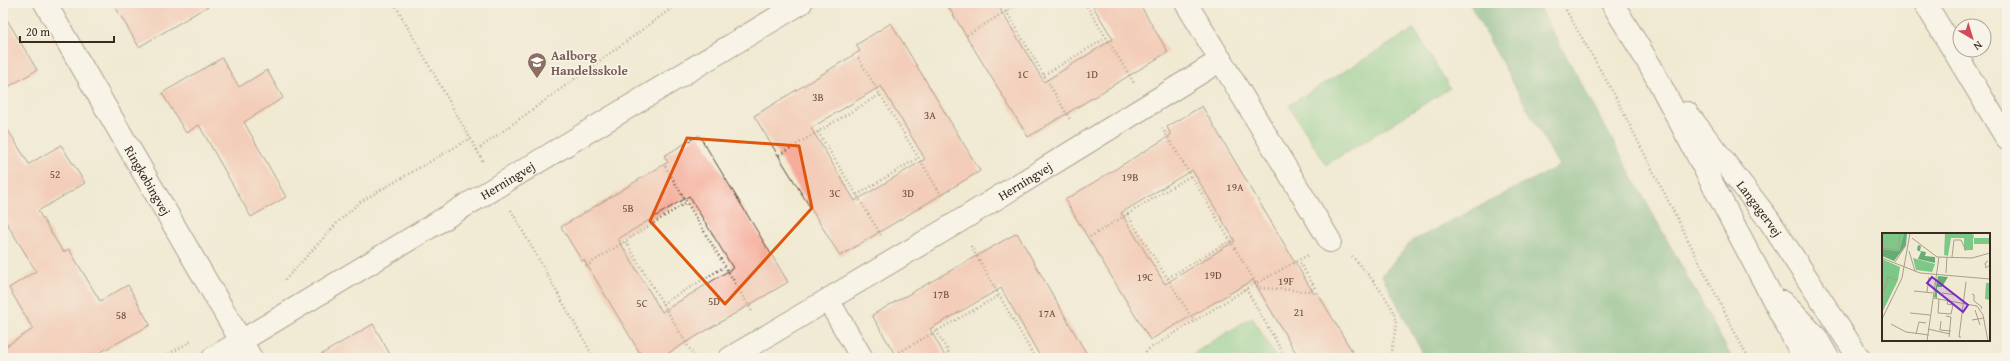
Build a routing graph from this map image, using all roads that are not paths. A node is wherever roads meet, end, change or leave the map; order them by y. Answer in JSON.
{"nodes":[{"id":1,"x":45,"y":3,"type":"edge"},
{"id":2,"x":801,"y":3,"type":"edge"},
{"id":3,"x":1186,"y":3,"type":"edge"},
{"id":4,"x":1612,"y":3,"type":"edge"},
{"id":5,"x":1925,"y":3,"type":"edge"},
{"id":6,"x":1221,"y":60,"type":"junction"},
{"id":7,"x":1651,"y":67,"type":"junction"},
{"id":8,"x":2007,"y":139,"type":"edge"},
{"id":9,"x":1330,"y":241,"type":"road end"},
{"id":10,"x":1762,"y":279,"type":"junction"},
{"id":11,"x":828,"y":300,"type":"junction"},
{"id":12,"x":246,"y":350,"type":"edge"},
{"id":13,"x":213,"y":358,"type":"edge"},
{"id":14,"x":730,"y":358,"type":"edge"},
{"id":15,"x":862,"y":358,"type":"edge"},
{"id":16,"x":1804,"y":358,"type":"edge"},
{"id":17,"x":1828,"y":358,"type":"edge"},
{"id":18,"x":1859,"y":358,"type":"edge"}],
"edges":[{"from":1,"to":12,"type":"street","name":"Ringkøbingvej"},
{"from":2,"to":12,"type":"street","name":"Herningvej"},
{"from":3,"to":6,"type":"street"},
{"from":4,"to":7,"type":"street","name":"Langagervej"},
{"from":5,"to":8,"type":"street"},
{"from":6,"to":9,"type":"street"},
{"from":6,"to":11,"type":"street","name":"Herningvej"},
{"from":7,"to":10,"type":"street","name":"Langagervej"},
{"from":7,"to":18,"type":"street","name":"Langagervej"},
{"from":10,"to":16,"type":"street","name":"Langagervej"},
{"from":10,"to":17,"type":"street","name":"Langagervej"},
{"from":11,"to":14,"type":"street","name":"Herningvej"},
{"from":11,"to":15,"type":"street"},
{"from":12,"to":13,"type":"street","name":"Herningvej"}]}
